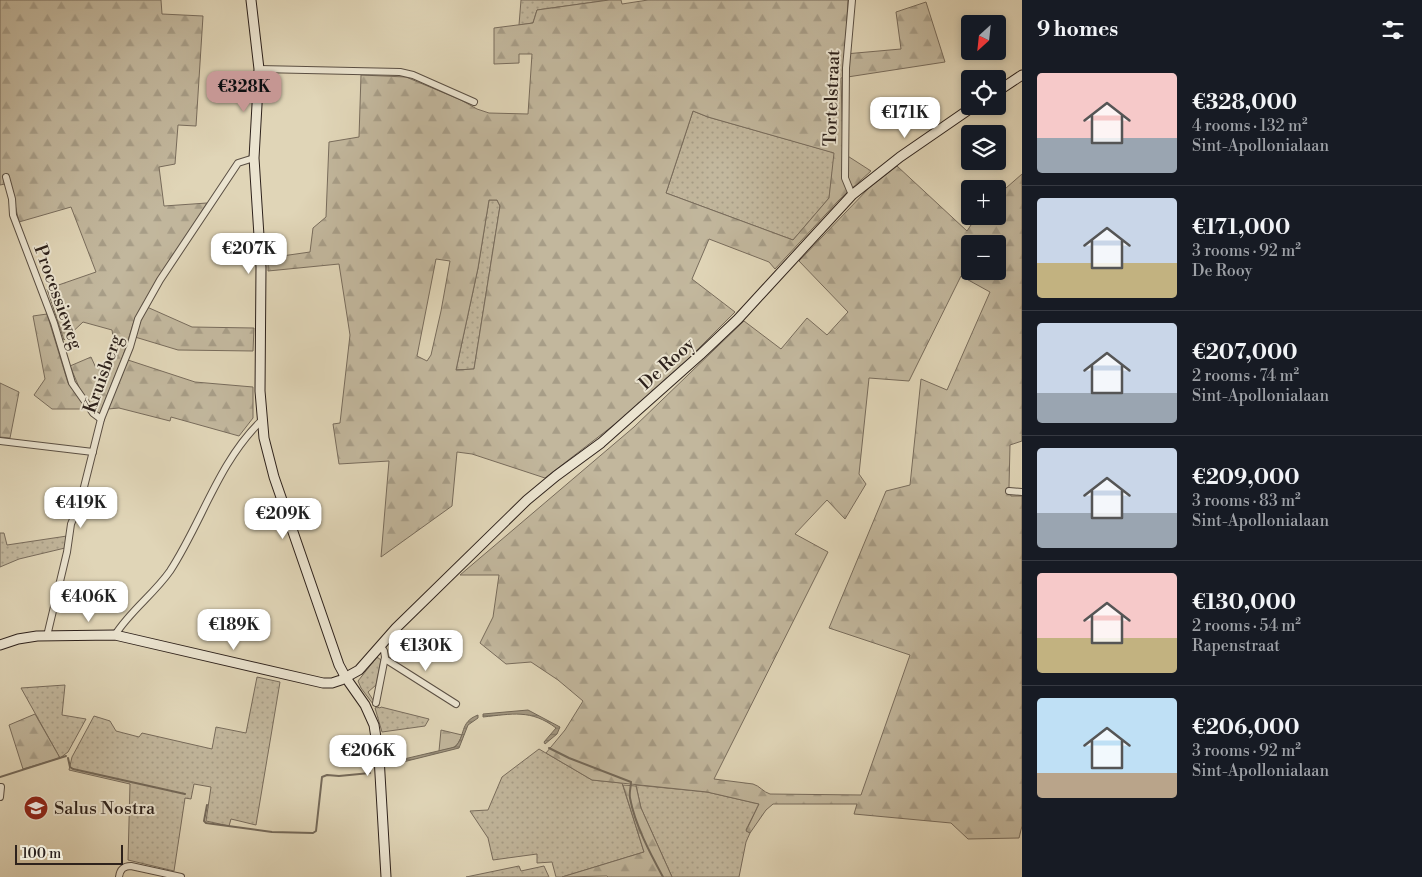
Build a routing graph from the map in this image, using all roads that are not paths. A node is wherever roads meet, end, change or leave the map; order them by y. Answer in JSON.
{"nodes":[{"id":1,"x":251,"y":0,"type":"edge"},
{"id":2,"x":852,"y":0,"type":"edge"},
{"id":3,"x":259,"y":69,"type":"junction"},
{"id":4,"x":1022,"y":75,"type":"edge"},
{"id":5,"x":1006,"y":86,"type":"edge"},
{"id":6,"x":474,"y":102,"type":"dead end"},
{"id":7,"x":961,"y":115,"type":"edge"},
{"id":8,"x":254,"y":158,"type":"junction"},
{"id":9,"x":6,"y":176,"type":"dead end"},
{"id":10,"x":852,"y":195,"type":"junction"},
{"id":11,"x":101,"y":419,"type":"junction"},
{"id":12,"x":261,"y":421,"type":"junction"},
{"id":13,"x":0,"y":441,"type":"edge"},
{"id":14,"x":93,"y":452,"type":"junction"},
{"id":15,"x":1009,"y":491,"type":"dead end"},
{"id":16,"x":1022,"y":492,"type":"edge"},
{"id":17,"x":115,"y":635,"type":"junction"},
{"id":18,"x":47,"y":636,"type":"junction"},
{"id":19,"x":0,"y":645,"type":"edge"},
{"id":20,"x":380,"y":646,"type":"junction"},
{"id":21,"x":385,"y":659,"type":"junction"},
{"id":22,"x":346,"y":678,"type":"junction"},
{"id":23,"x":376,"y":703,"type":"dead end"},
{"id":24,"x":456,"y":704,"type":"dead end"},
{"id":25,"x":1,"y":787,"type":"edge"},
{"id":26,"x":0,"y":797,"type":"edge"},
{"id":27,"x":119,"y":877,"type":"edge"},
{"id":28,"x":181,"y":877,"type":"edge"},
{"id":29,"x":386,"y":877,"type":"edge"}],
"edges":[{"from":1,"to":3,"type":"street"},
{"from":2,"to":10,"type":"street","name":"Tortelstraat"},
{"from":3,"to":6,"type":"street"},
{"from":3,"to":8,"type":"street"},
{"from":4,"to":5,"type":"street"},
{"from":7,"to":10,"type":"street","name":"De Rooy"},
{"from":8,"to":11,"type":"street","name":"Kruisberg"},
{"from":8,"to":12,"type":"street"},
{"from":9,"to":11,"type":"street","name":"Processieweg"},
{"from":10,"to":20,"type":"street","name":"De Rooy"},
{"from":11,"to":14,"type":"street","name":"Kruisberg"},
{"from":12,"to":17,"type":"street"},
{"from":12,"to":22,"type":"street"},
{"from":13,"to":14,"type":"street"},
{"from":14,"to":18,"type":"street","name":"Kruisberg"},
{"from":15,"to":16,"type":"street"},
{"from":17,"to":18,"type":"street"},
{"from":17,"to":22,"type":"street"},
{"from":18,"to":19,"type":"street"},
{"from":20,"to":21,"type":"street"},
{"from":20,"to":22,"type":"street","name":"De Rooy"},
{"from":21,"to":23,"type":"street"},
{"from":21,"to":24,"type":"street"},
{"from":22,"to":29,"type":"street"},
{"from":25,"to":26,"type":"street"},
{"from":27,"to":28,"type":"street"}]}
